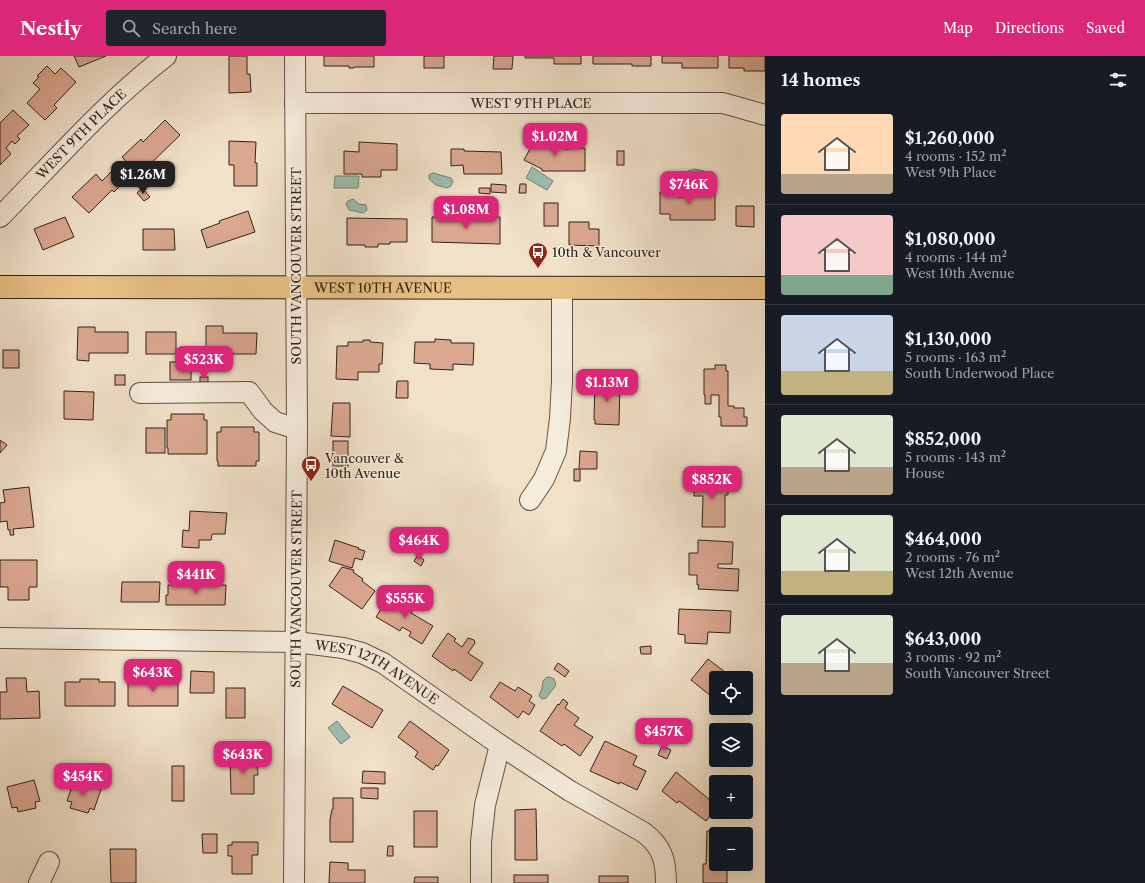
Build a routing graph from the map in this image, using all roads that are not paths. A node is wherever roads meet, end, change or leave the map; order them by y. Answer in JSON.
{"nodes":[{"id":1,"x":166,"y":56,"type":"edge"},
{"id":2,"x":295,"y":56,"type":"edge"},
{"id":3,"x":295,"y":102,"type":"junction"},
{"id":4,"x":765,"y":115,"type":"edge"},
{"id":5,"x":0,"y":217,"type":"edge"},
{"id":6,"x":0,"y":287,"type":"edge"},
{"id":7,"x":297,"y":288,"type":"junction"},
{"id":8,"x":562,"y":288,"type":"junction"},
{"id":9,"x":765,"y":288,"type":"edge"},
{"id":10,"x":140,"y":393,"type":"dead end"},
{"id":11,"x":297,"y":429,"type":"junction"},
{"id":12,"x":530,"y":500,"type":"dead end"},
{"id":13,"x":0,"y":638,"type":"edge"},
{"id":14,"x":296,"y":642,"type":"junction"},
{"id":15,"x":500,"y":745,"type":"junction"},
{"id":16,"x":49,"y":862,"type":"dead end"},
{"id":17,"x":39,"y":883,"type":"edge"},
{"id":18,"x":294,"y":883,"type":"edge"},
{"id":19,"x":481,"y":883,"type":"edge"},
{"id":20,"x":666,"y":883,"type":"edge"}],
"edges":[{"from":1,"to":5,"type":"street","name":"WEST 9TH PLACE"},
{"from":2,"to":3,"type":"street","name":"SOUTH VANCOUVER STREET"},
{"from":3,"to":4,"type":"street","name":"WEST 9TH PLACE"},
{"from":3,"to":7,"type":"street","name":"SOUTH VANCOUVER STREET"},
{"from":6,"to":7,"type":"main road","name":"WEST 10TH AVENUE"},
{"from":7,"to":8,"type":"main road","name":"WEST 10TH AVENUE"},
{"from":7,"to":11,"type":"street","name":"SOUTH VANCOUVER STREET"},
{"from":8,"to":9,"type":"main road","name":"WEST 10TH AVENUE"},
{"from":8,"to":12,"type":"street"},
{"from":10,"to":11,"type":"street"},
{"from":11,"to":14,"type":"street","name":"SOUTH VANCOUVER STREET"},
{"from":13,"to":14,"type":"street","name":"WEST 12TH AVENUE"},
{"from":14,"to":15,"type":"street","name":"WEST 12TH AVENUE"},
{"from":14,"to":18,"type":"street","name":"SOUTH VANCOUVER STREET"},
{"from":15,"to":19,"type":"street"},
{"from":15,"to":20,"type":"street","name":"WEST 12TH AVENUE"},
{"from":16,"to":17,"type":"street"}]}
